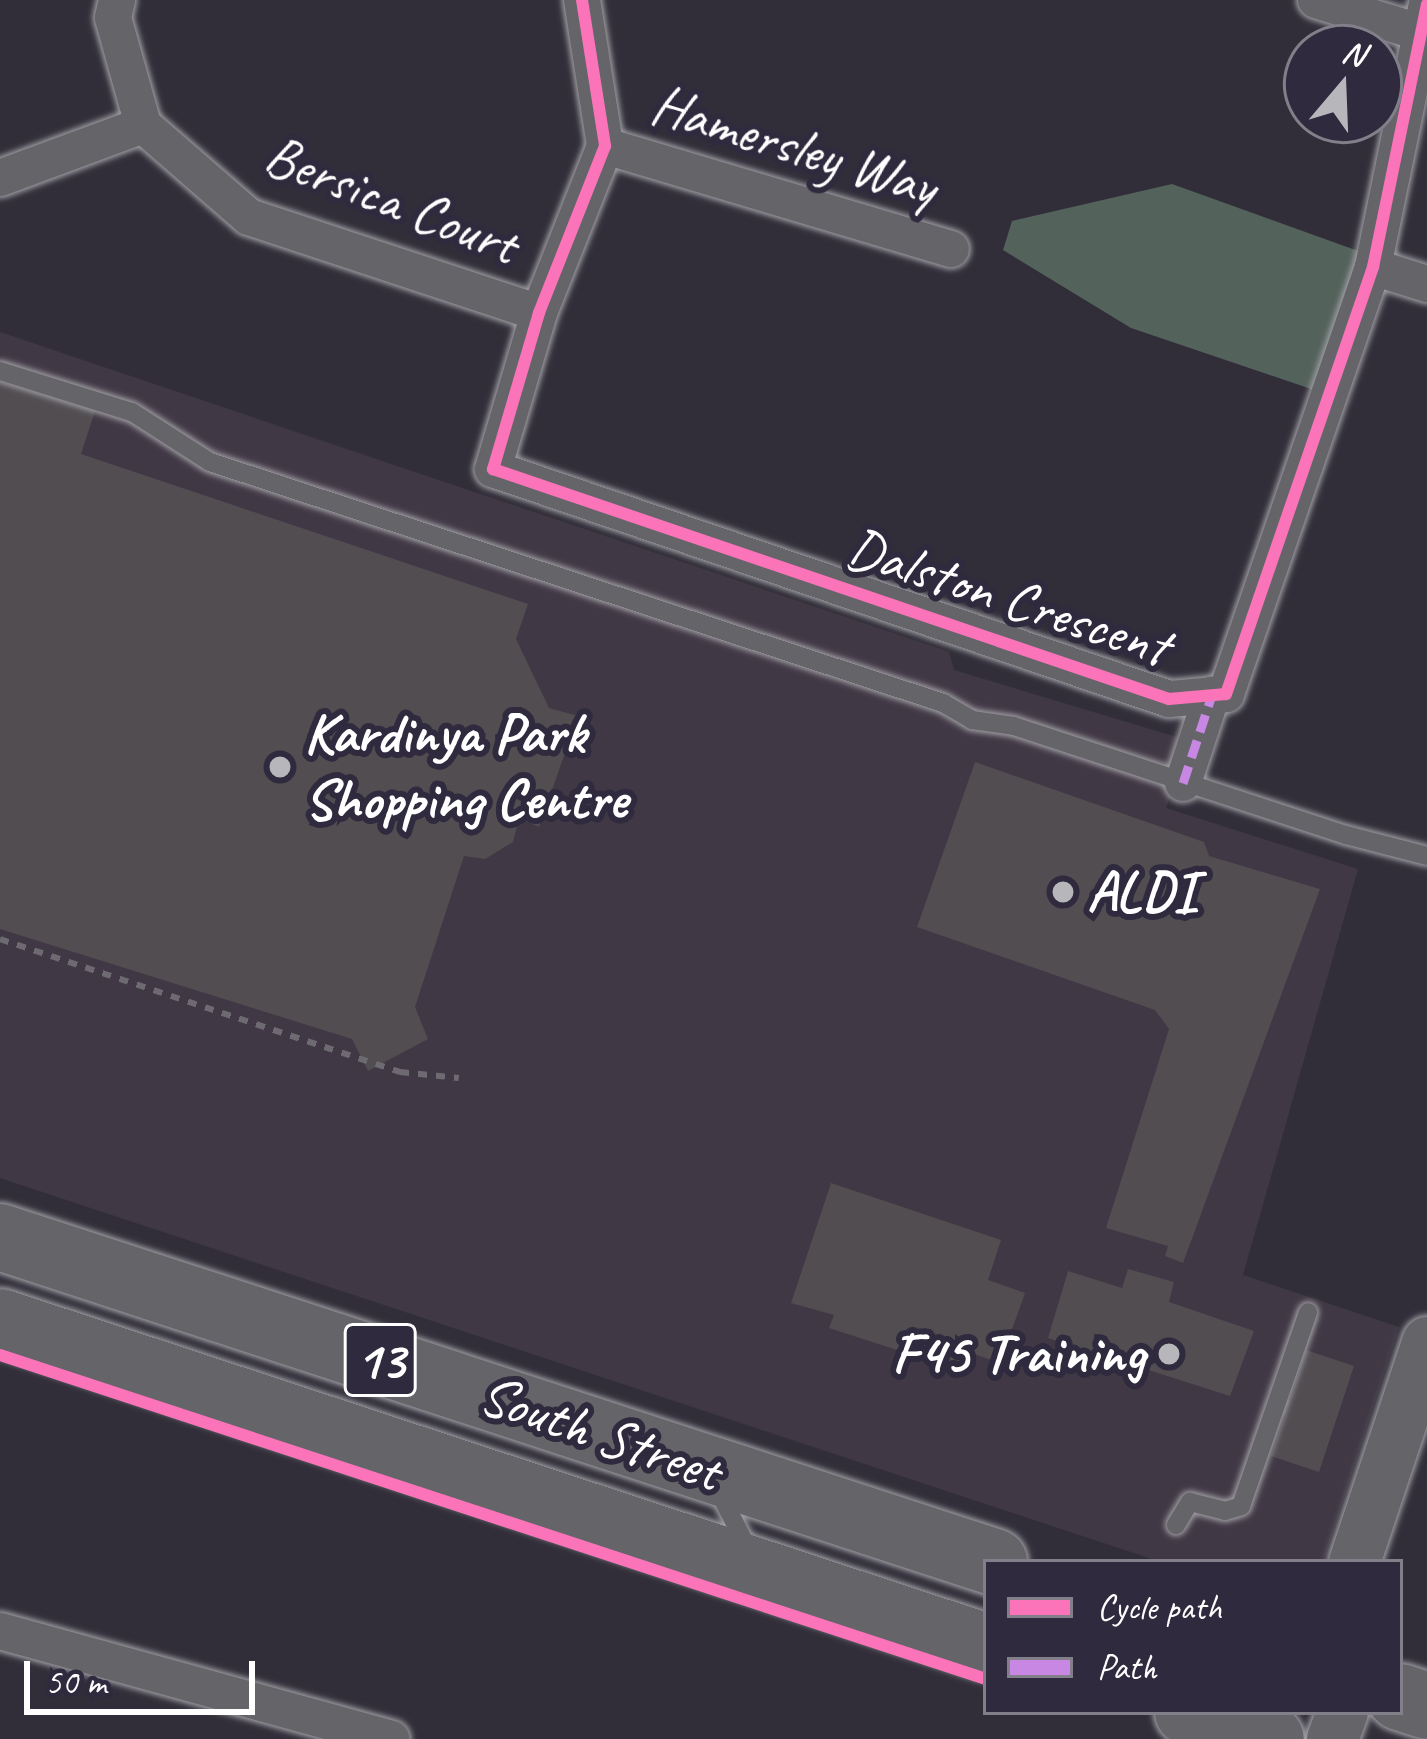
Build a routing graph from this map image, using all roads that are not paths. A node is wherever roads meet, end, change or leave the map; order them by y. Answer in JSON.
{"nodes":[{"id":1,"x":117,"y":0,"type":"edge"},
{"id":2,"x":582,"y":0,"type":"edge"},
{"id":3,"x":1316,"y":0,"type":"edge"},
{"id":4,"x":1425,"y":18,"type":"edge"},
{"id":5,"x":143,"y":125,"type":"junction"},
{"id":6,"x":605,"y":146,"type":"junction"},
{"id":7,"x":0,"y":178,"type":"edge"},
{"id":8,"x":951,"y":249,"type":"dead end"},
{"id":9,"x":1373,"y":267,"type":"junction"},
{"id":10,"x":1427,"y":284,"type":"edge"},
{"id":11,"x":539,"y":313,"type":"junction"},
{"id":12,"x":0,"y":370,"type":"edge"},
{"id":13,"x":1212,"y":695,"type":"junction"},
{"id":14,"x":1183,"y":783,"type":"junction"},
{"id":15,"x":1427,"y":856,"type":"edge"},
{"id":16,"x":0,"y":1237,"type":"edge"},
{"id":17,"x":1308,"y":1312,"type":"dead end"},
{"id":18,"x":0,"y":1322,"type":"edge"},
{"id":19,"x":1427,"y":1342,"type":"edge"},
{"id":20,"x":1427,"y":1439,"type":"edge"},
{"id":21,"x":709,"y":1470,"type":"junction"},
{"id":22,"x":1176,"y":1525,"type":"dead end"},
{"id":23,"x":985,"y":1559,"type":"edge"},
{"id":24,"x":1355,"y":1559,"type":"edge"},
{"id":25,"x":1391,"y":1559,"type":"edge"},
{"id":26,"x":766,"y":1576,"type":"junction"},
{"id":27,"x":0,"y":1630,"type":"edge"},
{"id":28,"x":983,"y":1646,"type":"edge"},
{"id":29,"x":1197,"y":1715,"type":"edge"},
{"id":30,"x":374,"y":1736,"type":"edge"},
{"id":31,"x":1271,"y":1739,"type":"edge"}],
"edges":[{"from":1,"to":5,"type":"street"},
{"from":2,"to":6,"type":"street"},
{"from":3,"to":4,"type":"street"},
{"from":4,"to":9,"type":"street","name":"Dalston Crescent"},
{"from":5,"to":7,"type":"street"},
{"from":5,"to":11,"type":"street","name":"Bersica Court"},
{"from":6,"to":8,"type":"street","name":"Hamersley Way"},
{"from":6,"to":11,"type":"street"},
{"from":9,"to":10,"type":"street"},
{"from":9,"to":13,"type":"street","name":"Dalston Crescent"},
{"from":11,"to":13,"type":"street","name":"Dalston Crescent"},
{"from":12,"to":14,"type":"lane"},
{"from":13,"to":14,"type":"street"},
{"from":14,"to":15,"type":"lane"},
{"from":16,"to":21,"type":"highway","name":"South Street","number":"13"},
{"from":17,"to":22,"type":"lane"},
{"from":18,"to":26,"type":"highway","name":"South Street","number":"13"},
{"from":19,"to":24,"type":"street"},
{"from":20,"to":25,"type":"street"},
{"from":21,"to":23,"type":"highway","name":"South Street","number":"13"},
{"from":21,"to":26,"type":"lane"},
{"from":26,"to":28,"type":"highway","name":"South Street","number":"13"},
{"from":27,"to":30,"type":"street"},
{"from":29,"to":31,"type":"highway"}]}
